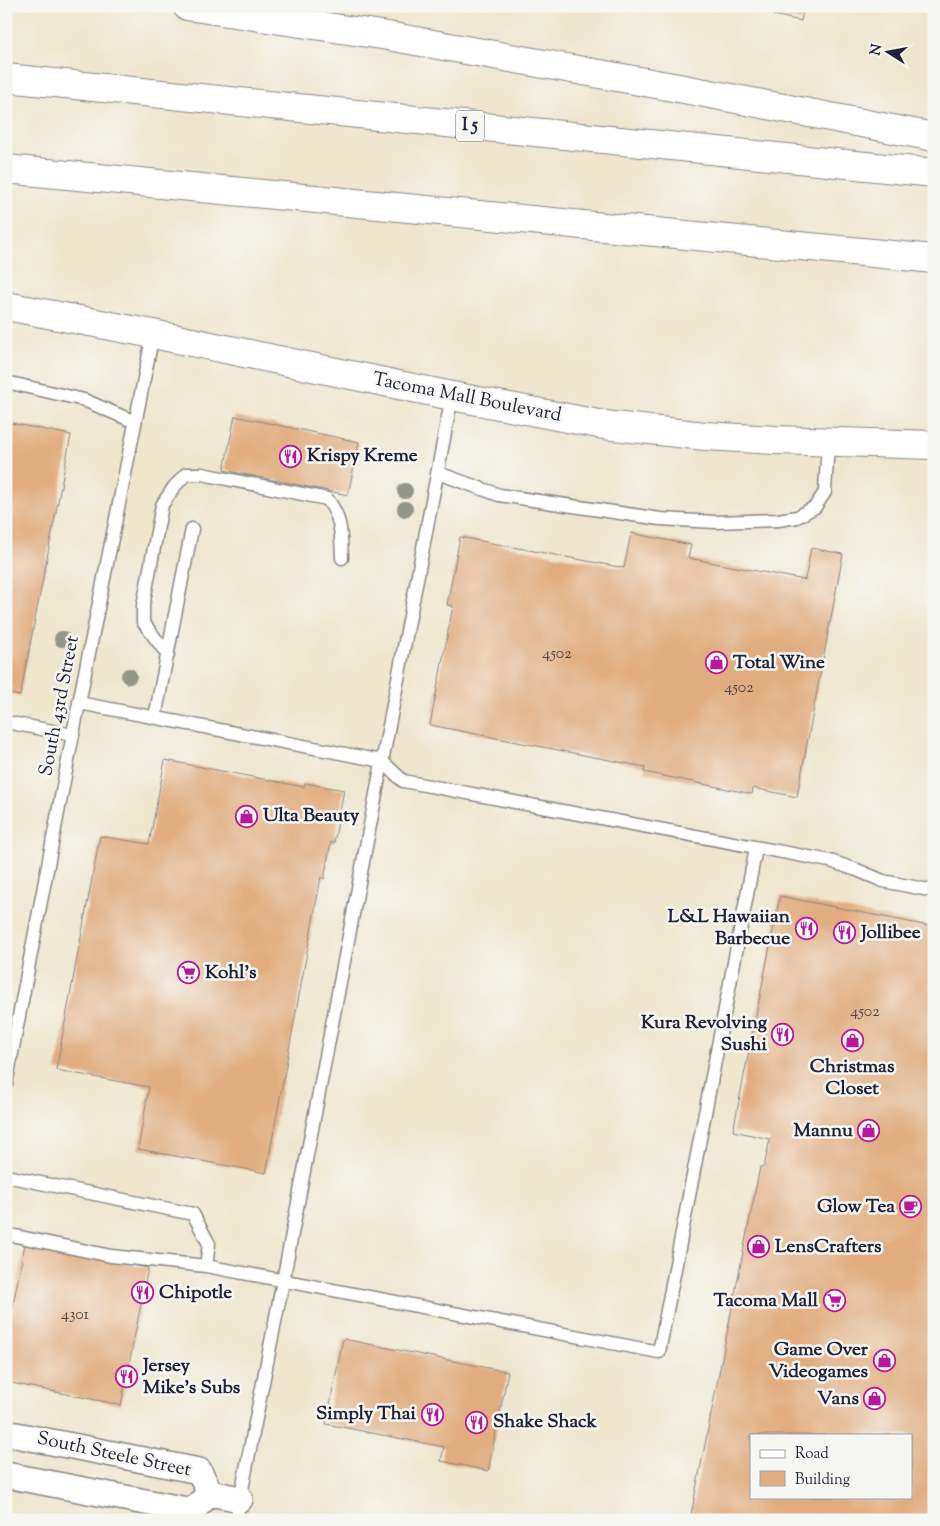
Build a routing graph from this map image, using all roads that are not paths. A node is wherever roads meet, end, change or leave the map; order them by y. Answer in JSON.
{"nodes":[{"id":1,"x":187,"y":6,"type":"edge"},
{"id":2,"x":6,"y":78,"type":"edge"},
{"id":3,"x":934,"y":137,"type":"edge"},
{"id":4,"x":6,"y":169,"type":"edge"},
{"id":5,"x":934,"y":173,"type":"edge"},
{"id":6,"x":934,"y":259,"type":"edge"},
{"id":7,"x":6,"y":306,"type":"edge"},
{"id":8,"x":153,"y":334,"type":"junction"},
{"id":9,"x":6,"y":382,"type":"edge"},
{"id":10,"x":452,"y":396,"type":"junction"},
{"id":11,"x":136,"y":422,"type":"junction"},
{"id":12,"x":828,"y":442,"type":"junction"},
{"id":13,"x":934,"y":444,"type":"edge"},
{"id":14,"x":438,"y":473,"type":"junction"},
{"id":15,"x":192,"y":529,"type":"dead end"},
{"id":16,"x":342,"y":558,"type":"dead end"},
{"id":17,"x":168,"y":655,"type":"junction"},
{"id":18,"x":79,"y":703,"type":"junction"},
{"id":19,"x":155,"y":717,"type":"junction"},
{"id":20,"x":6,"y":722,"type":"edge"},
{"id":21,"x":73,"y":735,"type":"junction"},
{"id":22,"x":382,"y":761,"type":"junction"},
{"id":23,"x":756,"y":848,"type":"junction"},
{"id":24,"x":934,"y":891,"type":"edge"},
{"id":25,"x":6,"y":1084,"type":"edge"},
{"id":26,"x":6,"y":1176,"type":"edge"},
{"id":27,"x":6,"y":1234,"type":"edge"},
{"id":28,"x":206,"y":1266,"type":"junction"},
{"id":29,"x":283,"y":1281,"type":"junction"},
{"id":30,"x":6,"y":1433,"type":"edge"},
{"id":31,"x":6,"y":1475,"type":"edge"},
{"id":32,"x":210,"y":1493,"type":"junction"},
{"id":33,"x":238,"y":1509,"type":"edge"}],
"edges":[{"from":1,"to":3,"type":"main road"},
{"from":2,"to":5,"type":"main road","number":"I 5"},
{"from":4,"to":6,"type":"main road"},
{"from":7,"to":8,"type":"main road","name":"Tacoma Mall Boulevard"},
{"from":8,"to":10,"type":"main road","name":"Tacoma Mall Boulevard"},
{"from":8,"to":11,"type":"lane","name":"South 43rd Street"},
{"from":9,"to":11,"type":"lane"},
{"from":10,"to":12,"type":"main road","name":"Tacoma Mall Boulevard"},
{"from":10,"to":14,"type":"lane"},
{"from":11,"to":18,"type":"lane","name":"South 43rd Street"},
{"from":12,"to":13,"type":"main road","name":"Tacoma Mall Boulevard"},
{"from":12,"to":14,"type":"lane"},
{"from":14,"to":22,"type":"lane"},
{"from":15,"to":17,"type":"lane"},
{"from":16,"to":17,"type":"lane"},
{"from":17,"to":19,"type":"lane"},
{"from":18,"to":19,"type":"lane"},
{"from":18,"to":21,"type":"lane","name":"South 43rd Street"},
{"from":19,"to":22,"type":"lane"},
{"from":20,"to":21,"type":"lane"},
{"from":21,"to":25,"type":"lane","name":"South 43rd Street"},
{"from":22,"to":23,"type":"lane"},
{"from":22,"to":29,"type":"lane"},
{"from":23,"to":24,"type":"lane"},
{"from":23,"to":29,"type":"lane"},
{"from":26,"to":28,"type":"lane"},
{"from":27,"to":28,"type":"lane"},
{"from":28,"to":29,"type":"lane"},
{"from":29,"to":33,"type":"lane"},
{"from":30,"to":32,"type":"street","name":"South Steele Street"},
{"from":31,"to":32,"type":"street","name":"South Steele Street"},
{"from":32,"to":33,"type":"street","name":"South Steele Street"}]}
